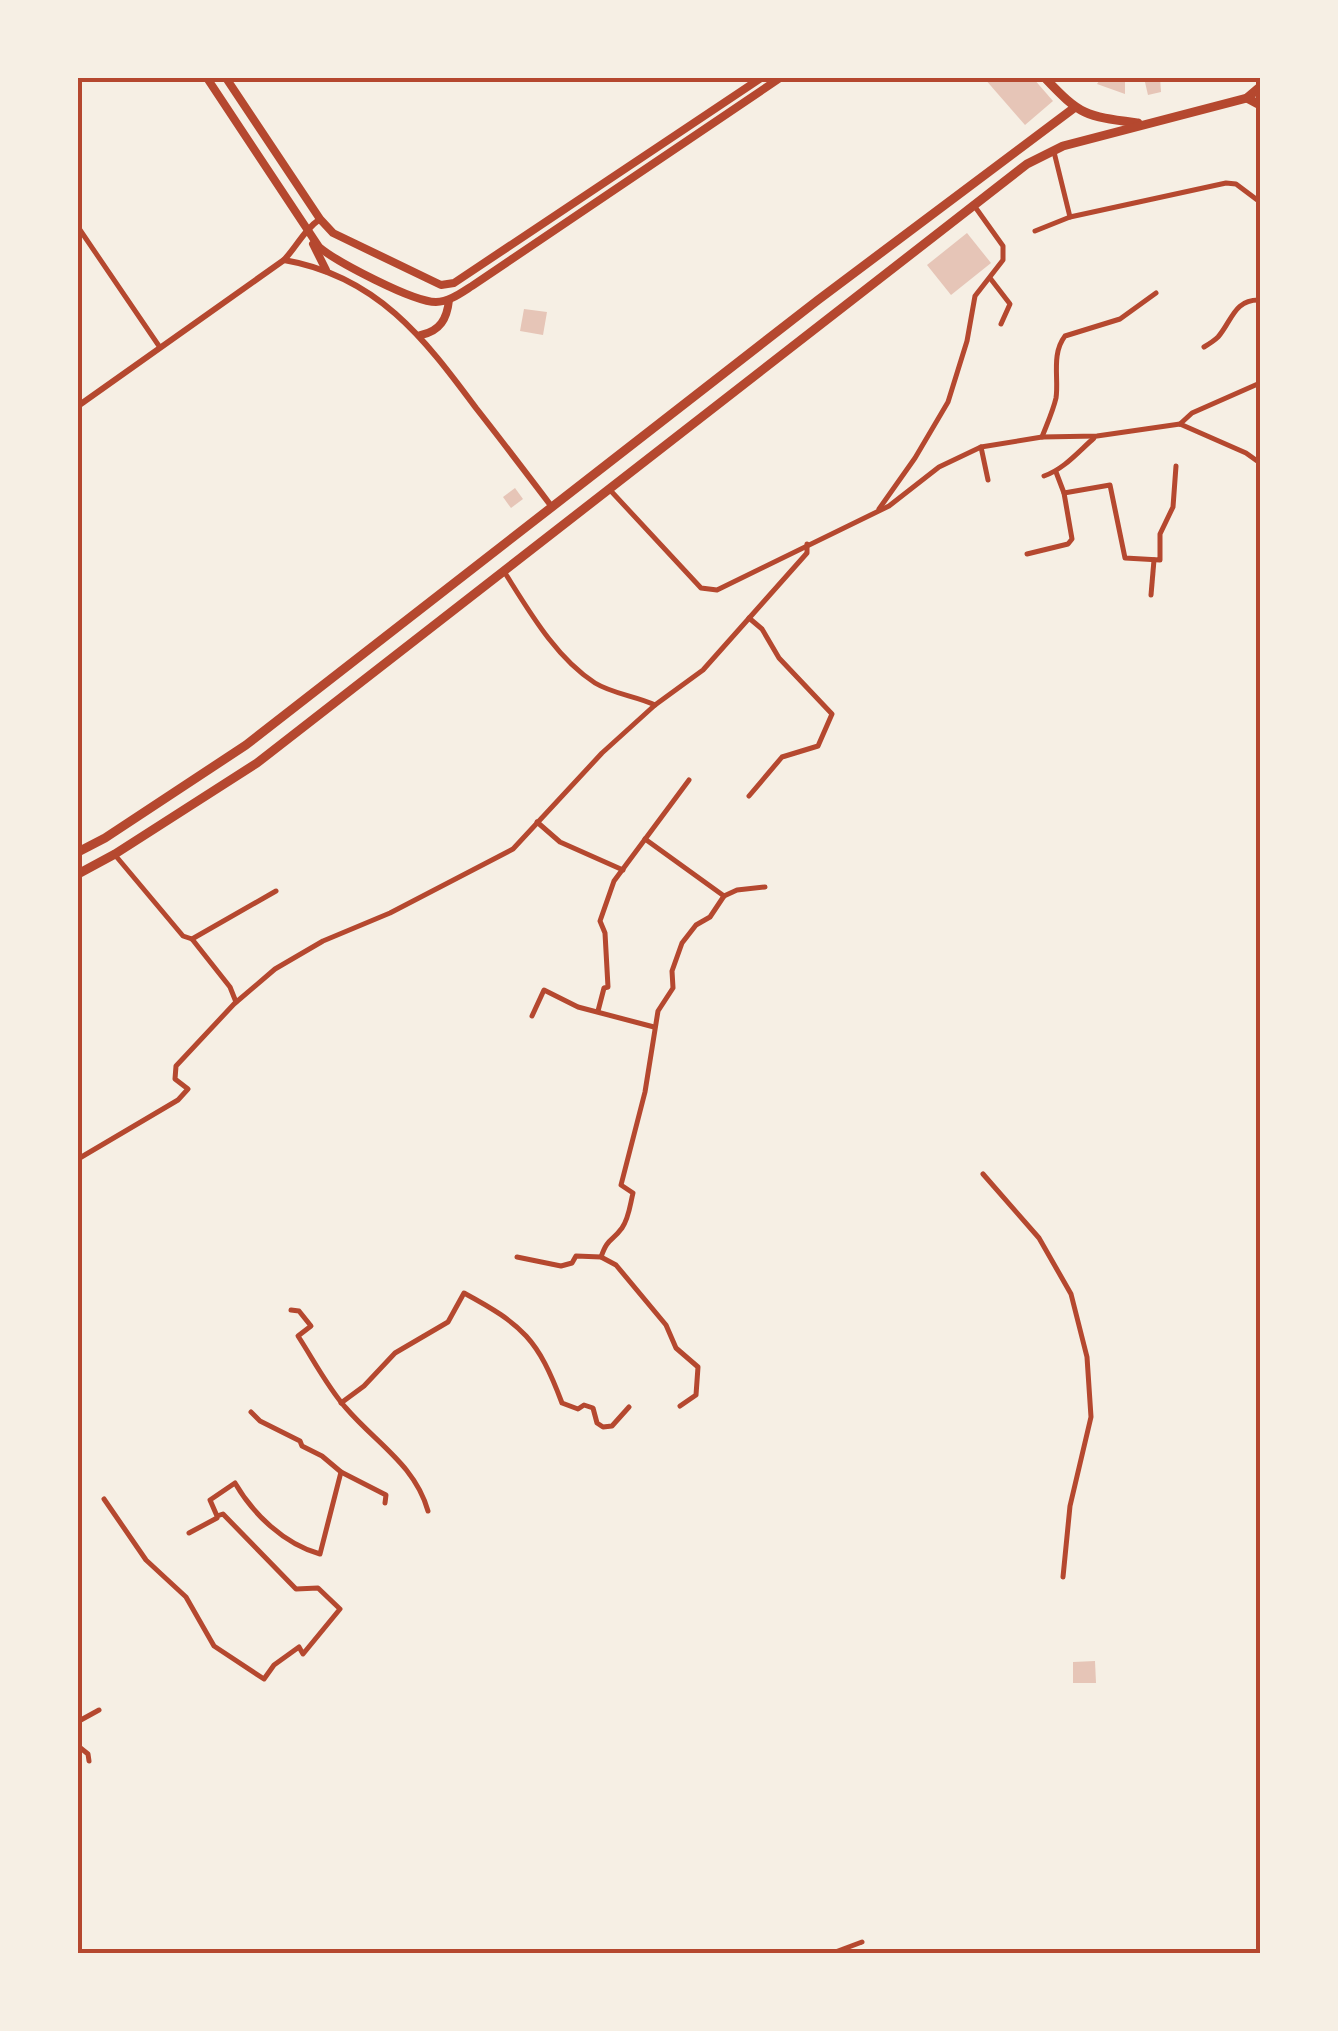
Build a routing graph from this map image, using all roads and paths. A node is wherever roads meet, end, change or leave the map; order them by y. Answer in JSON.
{"nodes":[{"id":1,"x":207,"y":78,"type":"edge"},
{"id":2,"x":226,"y":78,"type":"edge"},
{"id":3,"x":762,"y":78,"type":"edge"},
{"id":4,"x":780,"y":78,"type":"edge"},
{"id":5,"x":1045,"y":78,"type":"edge"},
{"id":6,"x":1260,"y":88,"type":"edge"},
{"id":7,"x":1247,"y":98,"type":"junction"},
{"id":8,"x":1260,"y":105,"type":"edge"},
{"id":9,"x":1074,"y":108,"type":"junction"},
{"id":10,"x":1145,"y":124,"type":"junction"},
{"id":11,"x":1054,"y":149,"type":"junction"},
{"id":12,"x":1260,"y":202,"type":"edge"},
{"id":13,"x":972,"y":204,"type":"junction"},
{"id":14,"x":1070,"y":217,"type":"junction"},
{"id":15,"x":320,"y":219,"type":"junction"},
{"id":16,"x":78,"y":226,"type":"edge"},
{"id":17,"x":1036,"y":231,"type":"dead end"},
{"id":18,"x":309,"y":232,"type":"junction"},
{"id":19,"x":284,"y":260,"type":"junction"},
{"id":20,"x":326,"y":270,"type":"junction"},
{"id":21,"x":990,"y":278,"type":"junction"},
{"id":22,"x":1156,"y":294,"type":"dead end"},
{"id":23,"x":448,"y":300,"type":"junction"},
{"id":24,"x":1260,"y":300,"type":"edge"},
{"id":25,"x":1000,"y":324,"type":"dead end"},
{"id":26,"x":421,"y":335,"type":"junction"},
{"id":27,"x":160,"y":346,"type":"junction"},
{"id":28,"x":1204,"y":348,"type":"dead end"},
{"id":29,"x":1260,"y":384,"type":"edge"},
{"id":30,"x":78,"y":406,"type":"edge"},
{"id":31,"x":1180,"y":424,"type":"junction"},
{"id":32,"x":1042,"y":436,"type":"junction"},
{"id":33,"x":1097,"y":436,"type":"junction"},
{"id":34,"x":981,"y":447,"type":"junction"},
{"id":35,"x":1260,"y":463,"type":"edge"},
{"id":36,"x":1176,"y":466,"type":"dead end"},
{"id":37,"x":1056,"y":472,"type":"junction"},
{"id":38,"x":1044,"y":476,"type":"dead end"},
{"id":39,"x":988,"y":480,"type":"dead end"},
{"id":40,"x":610,"y":490,"type":"junction"},
{"id":41,"x":1064,"y":494,"type":"junction"},
{"id":42,"x":552,"y":507,"type":"junction"},
{"id":43,"x":878,"y":511,"type":"junction"},
{"id":44,"x":806,"y":544,"type":"junction"},
{"id":45,"x":1028,"y":554,"type":"dead end"},
{"id":46,"x":1154,"y":560,"type":"junction"},
{"id":47,"x":504,"y":572,"type":"junction"},
{"id":48,"x":1151,"y":595,"type":"dead end"},
{"id":49,"x":749,"y":618,"type":"junction"},
{"id":50,"x":363,"y":654,"type":"junction"},
{"id":51,"x":376,"y":671,"type":"junction"},
{"id":52,"x":654,"y":706,"type":"junction"},
{"id":53,"x":689,"y":780,"type":"dead end"},
{"id":54,"x":749,"y":796,"type":"dead end"},
{"id":55,"x":537,"y":822,"type":"junction"},
{"id":56,"x":645,"y":839,"type":"junction"},
{"id":57,"x":78,"y":852,"type":"edge"},
{"id":58,"x":115,"y":854,"type":"junction"},
{"id":59,"x":623,"y":870,"type":"junction"},
{"id":60,"x":78,"y":874,"type":"edge"},
{"id":61,"x":765,"y":887,"type":"dead end"},
{"id":62,"x":276,"y":891,"type":"dead end"},
{"id":63,"x":724,"y":896,"type":"junction"},
{"id":64,"x":192,"y":939,"type":"junction"},
{"id":65,"x":234,"y":1004,"type":"junction"},
{"id":66,"x":598,"y":1010,"type":"junction"},
{"id":67,"x":532,"y":1016,"type":"dead end"},
{"id":68,"x":654,"y":1026,"type":"junction"},
{"id":69,"x":78,"y":1159,"type":"edge"},
{"id":70,"x":983,"y":1174,"type":"dead end"},
{"id":71,"x":517,"y":1257,"type":"dead end"},
{"id":72,"x":601,"y":1257,"type":"junction"},
{"id":73,"x":291,"y":1310,"type":"dead end"},
{"id":74,"x":341,"y":1403,"type":"junction"},
{"id":75,"x":680,"y":1406,"type":"dead end"},
{"id":76,"x":629,"y":1407,"type":"dead end"},
{"id":77,"x":252,"y":1412,"type":"dead end"},
{"id":78,"x":340,"y":1472,"type":"junction"},
{"id":79,"x":104,"y":1499,"type":"dead end"},
{"id":80,"x":385,"y":1503,"type":"dead end"},
{"id":81,"x":428,"y":1511,"type":"dead end"},
{"id":82,"x":223,"y":1514,"type":"junction"},
{"id":83,"x":189,"y":1533,"type":"dead end"},
{"id":84,"x":1063,"y":1577,"type":"dead end"},
{"id":85,"x":99,"y":1710,"type":"dead end"},
{"id":86,"x":78,"y":1719,"type":"edge"},
{"id":87,"x":78,"y":1746,"type":"edge"},
{"id":88,"x":89,"y":1760,"type":"dead end"},
{"id":89,"x":862,"y":1942,"type":"dead end"},
{"id":90,"x":830,"y":1954,"type":"edge"}],
"edges":[{"from":1,"to":18,"type":"main road"},
{"from":2,"to":15,"type":"main road"},
{"from":3,"to":15,"type":"main road"},
{"from":4,"to":23,"type":"main road"},
{"from":5,"to":9,"type":"highway"},
{"from":6,"to":7,"type":"highway"},
{"from":7,"to":8,"type":"highway"},
{"from":7,"to":10,"type":"highway"},
{"from":9,"to":10,"type":"highway"},
{"from":9,"to":42,"type":"highway"},
{"from":10,"to":11,"type":"highway"},
{"from":11,"to":13,"type":"highway"},
{"from":11,"to":14,"type":"street"},
{"from":12,"to":14,"type":"street"},
{"from":13,"to":21,"type":"street"},
{"from":13,"to":40,"type":"highway"},
{"from":14,"to":17,"type":"street"},
{"from":15,"to":18,"type":"street"},
{"from":16,"to":27,"type":"street"},
{"from":18,"to":19,"type":"street"},
{"from":18,"to":20,"type":"main road"},
{"from":18,"to":23,"type":"main road"},
{"from":19,"to":20,"type":"street"},
{"from":19,"to":27,"type":"street"},
{"from":20,"to":26,"type":"street"},
{"from":21,"to":25,"type":"street"},
{"from":21,"to":43,"type":"street"},
{"from":22,"to":32,"type":"street"},
{"from":23,"to":26,"type":"main road"},
{"from":24,"to":28,"type":"street"},
{"from":26,"to":42,"type":"street"},
{"from":27,"to":30,"type":"street"},
{"from":29,"to":31,"type":"street"},
{"from":31,"to":33,"type":"street"},
{"from":31,"to":35,"type":"street"},
{"from":32,"to":33,"type":"street"},
{"from":32,"to":34,"type":"street"},
{"from":33,"to":37,"type":"street"},
{"from":34,"to":39,"type":"street"},
{"from":34,"to":43,"type":"street"},
{"from":36,"to":46,"type":"street"},
{"from":37,"to":38,"type":"street"},
{"from":37,"to":41,"type":"street"},
{"from":40,"to":44,"type":"street"},
{"from":40,"to":47,"type":"highway"},
{"from":41,"to":45,"type":"street"},
{"from":41,"to":46,"type":"street"},
{"from":42,"to":50,"type":"highway"},
{"from":43,"to":44,"type":"street"},
{"from":44,"to":49,"type":"street"},
{"from":46,"to":48,"type":"street"},
{"from":47,"to":51,"type":"highway"},
{"from":47,"to":52,"type":"street"},
{"from":49,"to":52,"type":"street"},
{"from":49,"to":54,"type":"street"},
{"from":50,"to":51,"type":"highway"},
{"from":50,"to":57,"type":"highway"},
{"from":51,"to":58,"type":"highway"},
{"from":52,"to":55,"type":"street"},
{"from":53,"to":56,"type":"street"},
{"from":55,"to":59,"type":"street"},
{"from":55,"to":65,"type":"street"},
{"from":56,"to":59,"type":"street"},
{"from":56,"to":63,"type":"street"},
{"from":58,"to":60,"type":"highway"},
{"from":58,"to":64,"type":"street"},
{"from":59,"to":66,"type":"street"},
{"from":61,"to":63,"type":"street"},
{"from":62,"to":64,"type":"street"},
{"from":63,"to":68,"type":"street"},
{"from":64,"to":65,"type":"street"},
{"from":65,"to":69,"type":"street"},
{"from":66,"to":67,"type":"street"},
{"from":66,"to":68,"type":"street"},
{"from":68,"to":72,"type":"street"},
{"from":70,"to":84,"type":"street"},
{"from":71,"to":72,"type":"street"},
{"from":72,"to":75,"type":"street"},
{"from":73,"to":74,"type":"street"},
{"from":74,"to":76,"type":"street"},
{"from":74,"to":81,"type":"street"},
{"from":77,"to":78,"type":"street"},
{"from":78,"to":80,"type":"street"},
{"from":78,"to":82,"type":"street"},
{"from":79,"to":82,"type":"street"},
{"from":82,"to":83,"type":"street"},
{"from":85,"to":86,"type":"street"},
{"from":87,"to":88,"type":"street"},
{"from":89,"to":90,"type":"street"}]}
